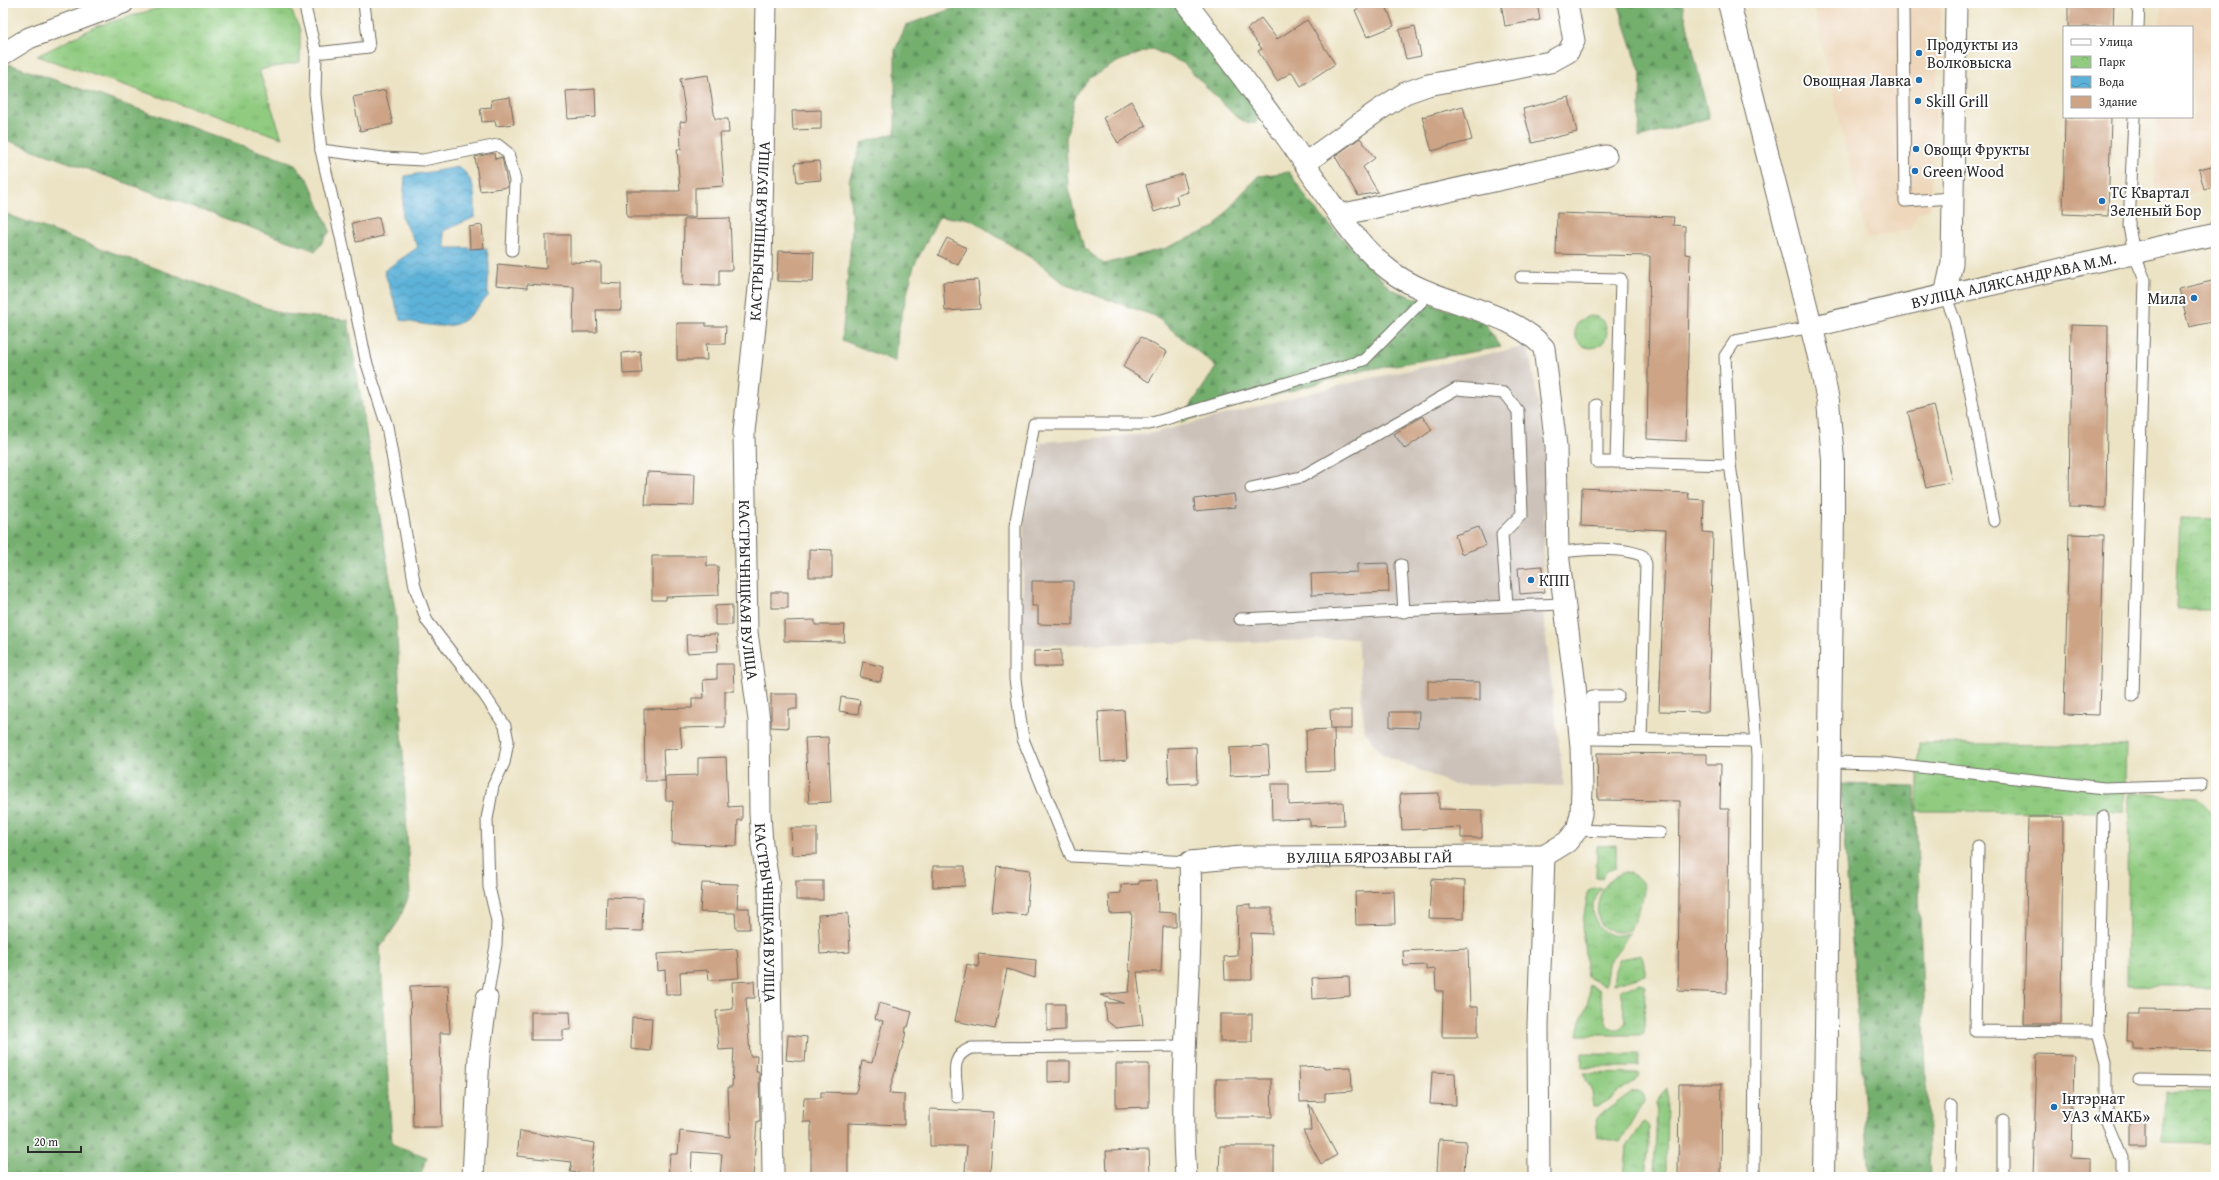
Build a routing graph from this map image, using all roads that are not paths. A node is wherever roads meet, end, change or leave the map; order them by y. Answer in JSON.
{"nodes":[{"id":1,"x":123,"y":3,"type":"edge"},
{"id":2,"x":304,"y":3,"type":"edge"},
{"id":3,"x":364,"y":3,"type":"edge"},
{"id":4,"x":766,"y":3,"type":"edge"},
{"id":5,"x":1186,"y":3,"type":"edge"},
{"id":6,"x":1567,"y":3,"type":"edge"},
{"id":7,"x":1729,"y":3,"type":"edge"},
{"id":8,"x":1909,"y":3,"type":"edge"},
{"id":9,"x":1956,"y":3,"type":"edge"},
{"id":10,"x":2139,"y":3,"type":"edge"},
{"id":11,"x":2138,"y":26,"type":"edge"},
{"id":12,"x":316,"y":53,"type":"junction"},
{"id":13,"x":3,"y":54,"type":"edge"},
{"id":14,"x":2134,"y":118,"type":"edge"},
{"id":15,"x":321,"y":150,"type":"junction"},
{"id":16,"x":1606,"y":156,"type":"dead end"},
{"id":17,"x":1305,"y":163,"type":"junction"},
{"id":18,"x":1953,"y":198,"type":"junction"},
{"id":19,"x":1340,"y":215,"type":"junction"},
{"id":20,"x":2216,"y":234,"type":"edge"},
{"id":21,"x":512,"y":250,"type":"dead end"},
{"id":22,"x":2134,"y":254,"type":"junction"},
{"id":23,"x":1521,"y":277,"type":"dead end"},
{"id":24,"x":1430,"y":293,"type":"junction"},
{"id":25,"x":1945,"y":295,"type":"junction"},
{"id":26,"x":1812,"y":327,"type":"junction"},
{"id":27,"x":1597,"y":405,"type":"dead end"},
{"id":28,"x":1616,"y":462,"type":"junction"},
{"id":29,"x":1730,"y":465,"type":"junction"},
{"id":30,"x":1251,"y":488,"type":"dead end"},
{"id":31,"x":1994,"y":521,"type":"dead end"},
{"id":32,"x":1558,"y":553,"type":"junction"},
{"id":33,"x":1401,"y":565,"type":"dead end"},
{"id":34,"x":1566,"y":604,"type":"junction"},
{"id":35,"x":1507,"y":605,"type":"junction"},
{"id":36,"x":1404,"y":612,"type":"junction"},
{"id":37,"x":1240,"y":619,"type":"dead end"},
{"id":38,"x":1618,"y":696,"type":"dead end"},
{"id":39,"x":2133,"y":696,"type":"dead end"},
{"id":40,"x":1641,"y":739,"type":"junction"},
{"id":41,"x":1755,"y":741,"type":"junction"},
{"id":42,"x":1830,"y":762,"type":"junction"},
{"id":43,"x":2201,"y":785,"type":"dead end"},
{"id":44,"x":2103,"y":817,"type":"dead end"},
{"id":45,"x":1577,"y":830,"type":"junction"},
{"id":46,"x":1660,"y":833,"type":"dead end"},
{"id":47,"x":1978,"y":846,"type":"dead end"},
{"id":48,"x":1544,"y":856,"type":"junction"},
{"id":49,"x":1190,"y":862,"type":"junction"},
{"id":50,"x":487,"y":998,"type":"joint"},
{"id":51,"x":2098,"y":1032,"type":"junction"},
{"id":52,"x":1185,"y":1046,"type":"junction"},
{"id":53,"x":2139,"y":1080,"type":"dead end"},
{"id":54,"x":2216,"y":1082,"type":"edge"},
{"id":55,"x":957,"y":1097,"type":"dead end"},
{"id":56,"x":1951,"y":1106,"type":"dead end"},
{"id":57,"x":2003,"y":1120,"type":"dead end"},
{"id":58,"x":473,"y":1177,"type":"edge"},
{"id":59,"x":773,"y":1177,"type":"edge"},
{"id":60,"x":1186,"y":1177,"type":"edge"},
{"id":61,"x":1539,"y":1177,"type":"edge"},
{"id":62,"x":1754,"y":1177,"type":"edge"},
{"id":63,"x":1824,"y":1177,"type":"edge"},
{"id":64,"x":1950,"y":1177,"type":"edge"},
{"id":65,"x":2003,"y":1177,"type":"edge"},
{"id":66,"x":2122,"y":1177,"type":"edge"}],
"edges":[{"from":1,"to":13,"type":"street"},
{"from":2,"to":12,"type":"lane"},
{"from":3,"to":12,"type":"lane"},
{"from":4,"to":59,"type":"street","name":"КАСТРЫЧНІЦКАЯ ВУЛІЦА"},
{"from":5,"to":17,"type":"street"},
{"from":6,"to":17,"type":"street"},
{"from":7,"to":26,"type":"main road"},
{"from":8,"to":18,"type":"lane"},
{"from":9,"to":18,"type":"street"},
{"from":10,"to":11,"type":"lane"},
{"from":12,"to":15,"type":"lane"},
{"from":14,"to":22,"type":"lane"},
{"from":15,"to":21,"type":"lane"},
{"from":15,"to":50,"type":"lane"},
{"from":16,"to":19,"type":"street"},
{"from":17,"to":19,"type":"street"},
{"from":18,"to":25,"type":"street"},
{"from":19,"to":24,"type":"street"},
{"from":20,"to":22,"type":"street","name":"ВУЛІЦА АЛЯКСАНДРАВА М.М."},
{"from":22,"to":25,"type":"street","name":"ВУЛІЦА АЛЯКСАНДРАВА М.М."},
{"from":22,"to":39,"type":"lane"},
{"from":23,"to":28,"type":"lane"},
{"from":24,"to":32,"type":"street"},
{"from":24,"to":49,"type":"lane"},
{"from":25,"to":26,"type":"street","name":"ВУЛІЦА АЛЯКСАНДРАВА М.М."},
{"from":25,"to":31,"type":"lane"},
{"from":26,"to":29,"type":"lane"},
{"from":26,"to":42,"type":"main road"},
{"from":27,"to":28,"type":"lane"},
{"from":28,"to":29,"type":"lane"},
{"from":29,"to":41,"type":"lane"},
{"from":30,"to":35,"type":"lane"},
{"from":32,"to":34,"type":"street"},
{"from":32,"to":40,"type":"lane"},
{"from":33,"to":36,"type":"lane"},
{"from":34,"to":35,"type":"lane"},
{"from":34,"to":45,"type":"street"},
{"from":35,"to":36,"type":"lane"},
{"from":36,"to":37,"type":"lane"},
{"from":38,"to":40,"type":"lane"},
{"from":40,"to":41,"type":"lane"},
{"from":41,"to":62,"type":"lane"},
{"from":42,"to":43,"type":"lane"},
{"from":42,"to":63,"type":"main road"},
{"from":44,"to":51,"type":"lane"},
{"from":45,"to":46,"type":"lane"},
{"from":45,"to":48,"type":"street"},
{"from":47,"to":51,"type":"lane"},
{"from":48,"to":49,"type":"street","name":"ВУЛІЦА БЯРОЗАВЫ ГАЙ"},
{"from":48,"to":61,"type":"street"},
{"from":49,"to":52,"type":"street"},
{"from":50,"to":58,"type":"street"},
{"from":51,"to":66,"type":"lane"},
{"from":52,"to":55,"type":"lane"},
{"from":52,"to":60,"type":"street"},
{"from":53,"to":54,"type":"lane"},
{"from":56,"to":64,"type":"lane"},
{"from":57,"to":65,"type":"lane"}]}
